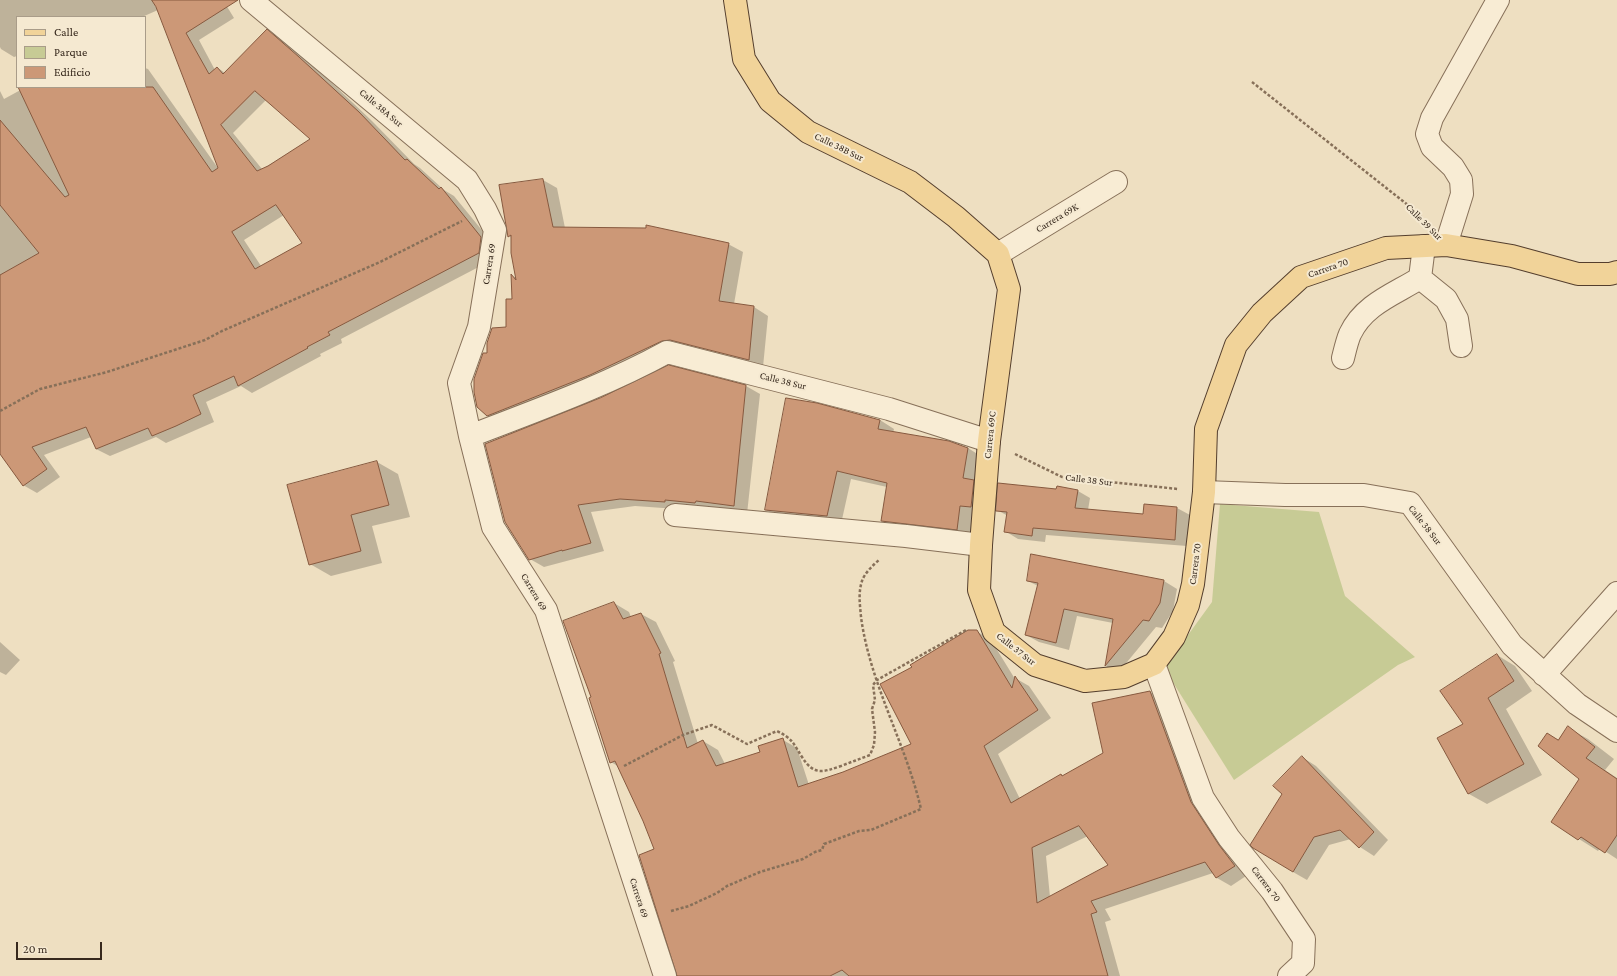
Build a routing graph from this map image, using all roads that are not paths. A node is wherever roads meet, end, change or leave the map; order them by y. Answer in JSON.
{"nodes":[{"id":1,"x":251,"y":0,"type":"edge"},
{"id":2,"x":735,"y":0,"type":"edge"},
{"id":3,"x":1498,"y":0,"type":"edge"},
{"id":4,"x":1116,"y":182,"type":"dead end"},
{"id":5,"x":495,"y":230,"type":"joint"},
{"id":6,"x":1446,"y":245,"type":"junction"},
{"id":7,"x":1424,"y":246,"type":"junction"},
{"id":8,"x":998,"y":254,"type":"junction"},
{"id":9,"x":1614,"y":273,"type":"edge"},
{"id":10,"x":1420,"y":278,"type":"junction"},
{"id":11,"x":1460,"y":346,"type":"dead end"},
{"id":12,"x":1343,"y":358,"type":"dead end"},
{"id":13,"x":470,"y":436,"type":"junction"},
{"id":14,"x":989,"y":441,"type":"junction"},
{"id":15,"x":1204,"y":492,"type":"junction"},
{"id":16,"x":675,"y":515,"type":"dead end"},
{"id":17,"x":981,"y":545,"type":"junction"},
{"id":18,"x":1617,"y":594,"type":"edge"},
{"id":19,"x":989,"y":616,"type":"joint"},
{"id":20,"x":1154,"y":664,"type":"junction"},
{"id":21,"x":1544,"y":675,"type":"junction"},
{"id":22,"x":1617,"y":731,"type":"edge"},
{"id":23,"x":665,"y":976,"type":"edge"},
{"id":24,"x":1289,"y":976,"type":"edge"}],
"edges":[{"from":1,"to":5,"type":"street","name":"Calle 38A Sur"},
{"from":2,"to":8,"type":"main road","name":"Calle 38B Sur"},
{"from":3,"to":6,"type":"street"},
{"from":4,"to":8,"type":"street","name":"Carrera 69K"},
{"from":5,"to":13,"type":"street","name":"Carrera 69"},
{"from":6,"to":7,"type":"main road","name":"Carrera 70"},
{"from":6,"to":9,"type":"main road","name":"Calle 39 Sur"},
{"from":7,"to":10,"type":"street"},
{"from":7,"to":15,"type":"main road","name":"Carrera 70"},
{"from":8,"to":14,"type":"main road","name":"Carrera 69C"},
{"from":10,"to":11,"type":"street"},
{"from":10,"to":12,"type":"street"},
{"from":13,"to":14,"type":"street","name":"Calle 38 Sur"},
{"from":13,"to":23,"type":"street","name":"Carrera 69"},
{"from":14,"to":17,"type":"main road","name":"Carrera 69C"},
{"from":15,"to":20,"type":"main road","name":"Carrera 70"},
{"from":15,"to":21,"type":"street","name":"Calle 38 Sur"},
{"from":16,"to":17,"type":"street"},
{"from":17,"to":19,"type":"main road","name":"Carrera 69C"},
{"from":18,"to":21,"type":"street"},
{"from":19,"to":20,"type":"main road","name":"Calle 37 Sur"},
{"from":20,"to":24,"type":"street","name":"Carrera 70"},
{"from":21,"to":22,"type":"street","name":"Calle 38 Sur"}]}
